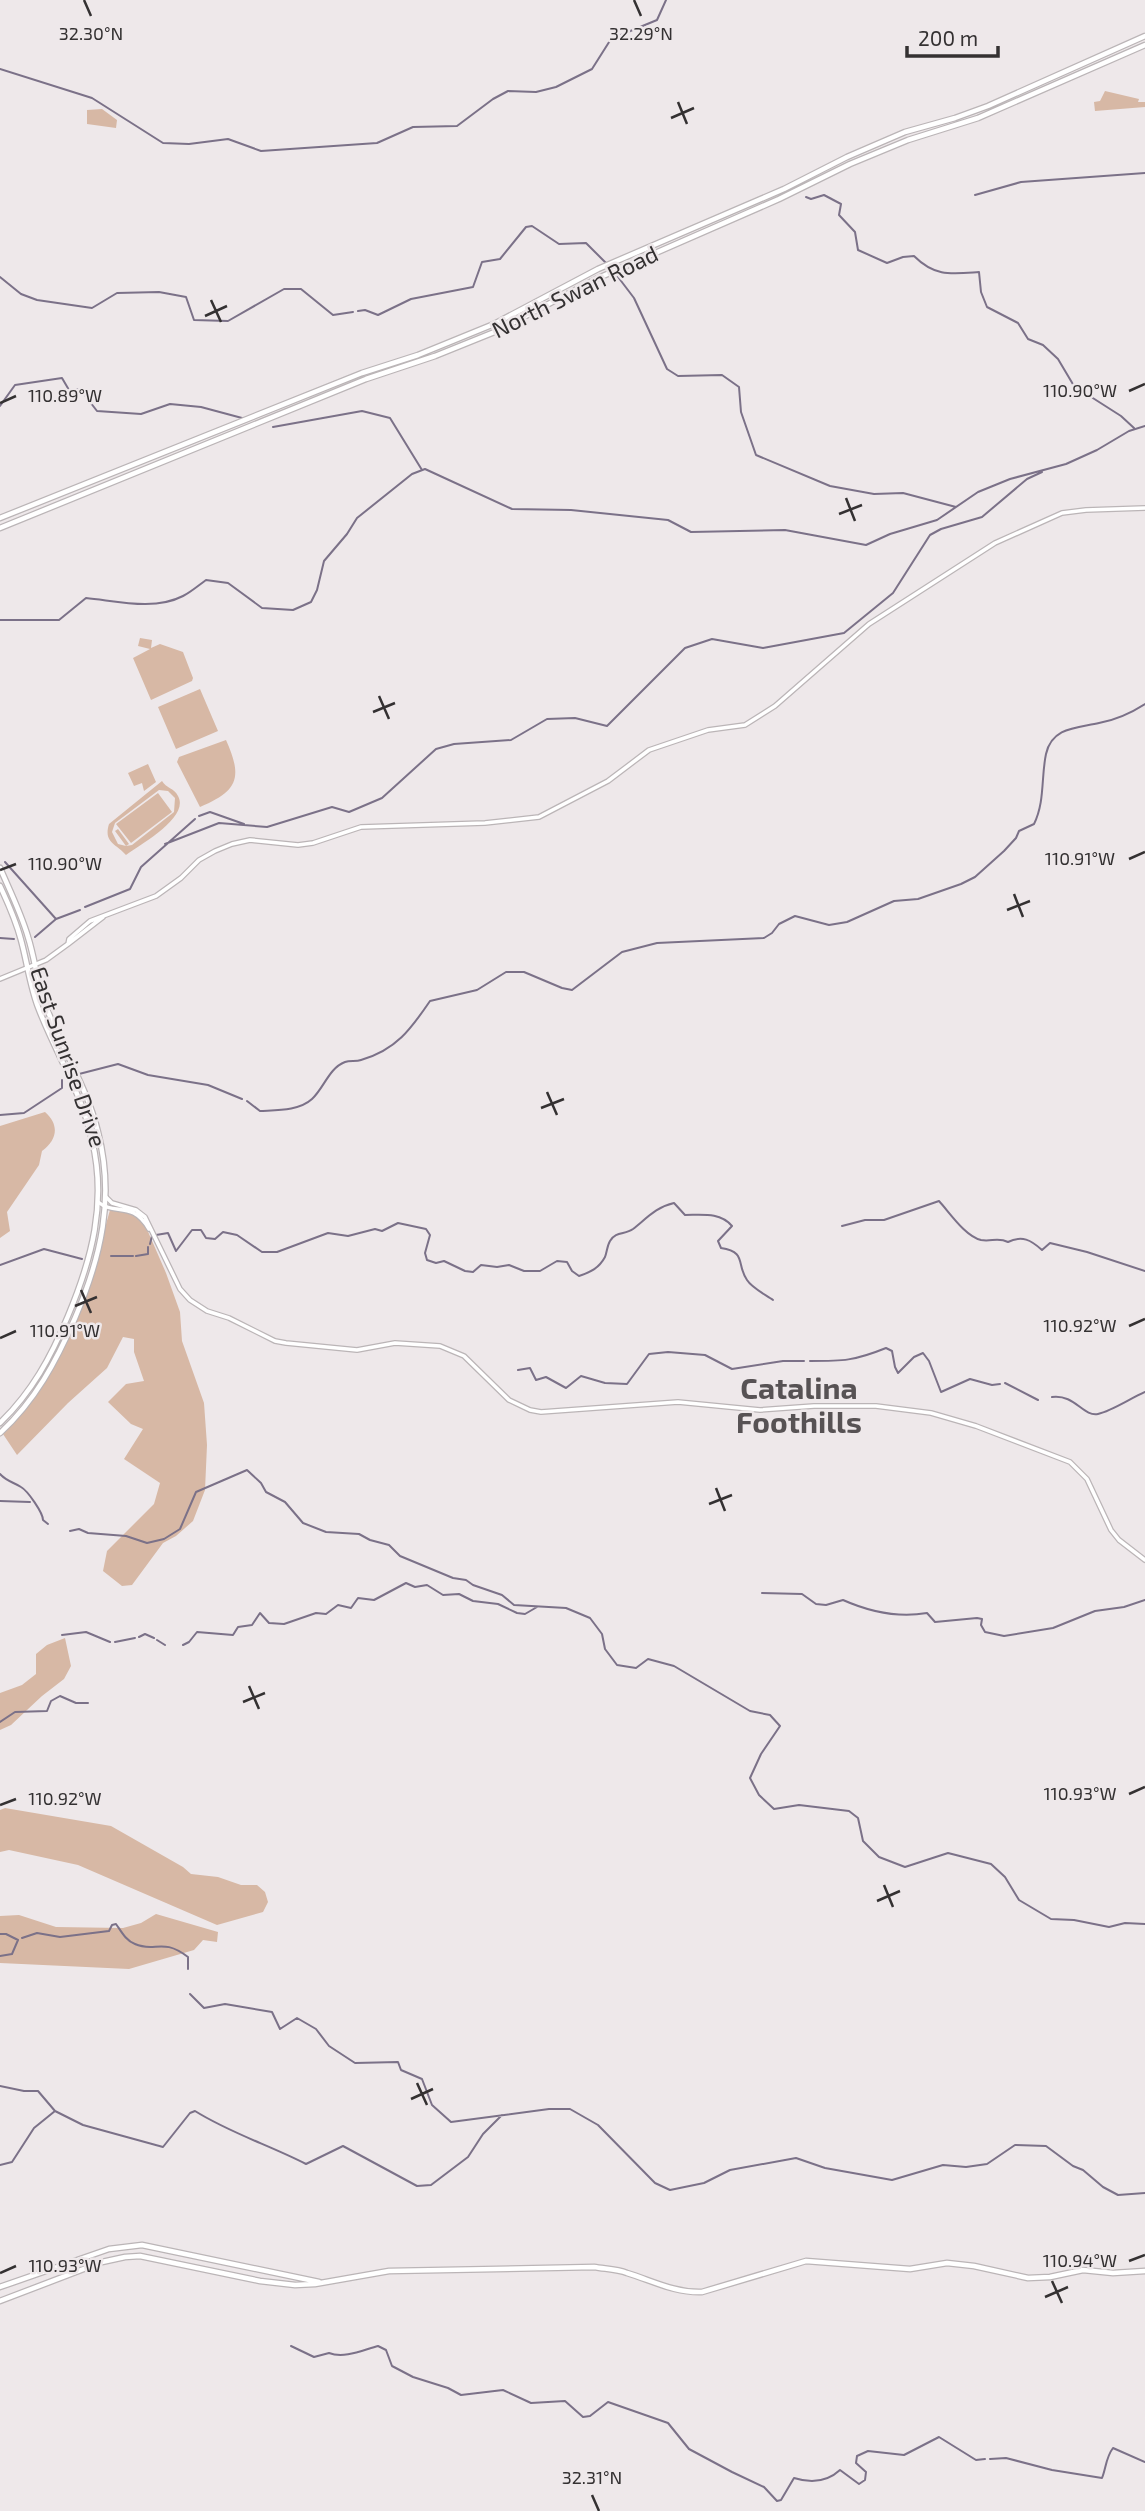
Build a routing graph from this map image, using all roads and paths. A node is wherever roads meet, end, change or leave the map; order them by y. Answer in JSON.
{"nodes":[{"id":1,"x":1145,"y":36,"type":"edge"},
{"id":2,"x":1145,"y":45,"type":"edge"},
{"id":3,"x":174,"y":453,"type":"junction"},
{"id":4,"x":80,"y":487,"type":"junction"},
{"id":5,"x":83,"y":494,"type":"junction"},
{"id":6,"x":1145,"y":508,"type":"edge"},
{"id":7,"x":0,"y":518,"type":"edge"},
{"id":8,"x":0,"y":528,"type":"edge"},
{"id":9,"x":0,"y":868,"type":"edge"},
{"id":10,"x":0,"y":886,"type":"edge"},
{"id":11,"x":103,"y":917,"type":"junction"},
{"id":12,"x":90,"y":921,"type":"junction"},
{"id":13,"x":81,"y":933,"type":"junction"},
{"id":14,"x":68,"y":944,"type":"junction"},
{"id":15,"x":35,"y":965,"type":"junction"},
{"id":16,"x":28,"y":968,"type":"junction"},
{"id":17,"x":0,"y":979,"type":"edge"},
{"id":18,"x":93,"y":1116,"type":"junction"},
{"id":19,"x":86,"y":1118,"type":"junction"},
{"id":20,"x":106,"y":1197,"type":"junction"},
{"id":21,"x":98,"y":1202,"type":"junction"},
{"id":22,"x":106,"y":1207,"type":"junction"},
{"id":23,"x":154,"y":1236,"type":"junction"},
{"id":24,"x":81,"y":1286,"type":"junction"},
{"id":25,"x":88,"y":1288,"type":"junction"},
{"id":26,"x":0,"y":1423,"type":"edge"},
{"id":27,"x":0,"y":1433,"type":"edge"},
{"id":28,"x":1145,"y":1560,"type":"edge"},
{"id":29,"x":1145,"y":2271,"type":"edge"},
{"id":30,"x":320,"y":2282,"type":"junction"},
{"id":31,"x":0,"y":2287,"type":"edge"},
{"id":32,"x":0,"y":2301,"type":"edge"}],
"edges":[{"from":1,"to":3,"type":"main road","name":"North Swan Road"},
{"from":2,"to":3,"type":"main road","name":"North Swan Road"},
{"from":3,"to":4,"type":"main road","name":"North Swan Road"},
{"from":3,"to":5,"type":"main road","name":"North Swan Road"},
{"from":4,"to":5,"type":"main road"},
{"from":4,"to":7,"type":"main road","name":"North Swan Road"},
{"from":5,"to":8,"type":"main road","name":"North Swan Road"},
{"from":6,"to":11,"type":"street"},
{"from":9,"to":15,"type":"main road","name":"East Sunrise Drive"},
{"from":10,"to":16,"type":"main road","name":"East Sunrise Drive"},
{"from":11,"to":12,"type":"street"},
{"from":11,"to":13,"type":"street"},
{"from":12,"to":13,"type":"street"},
{"from":12,"to":14,"type":"street"},
{"from":13,"to":14,"type":"street"},
{"from":14,"to":15,"type":"street"},
{"from":15,"to":16,"type":"street"},
{"from":15,"to":18,"type":"main road","name":"East Sunrise Drive"},
{"from":16,"to":17,"type":"street"},
{"from":16,"to":19,"type":"main road","name":"East Sunrise Drive"},
{"from":18,"to":19,"type":"main road"},
{"from":18,"to":20,"type":"main road","name":"East Sunrise Drive"},
{"from":19,"to":21,"type":"main road","name":"East Sunrise Drive"},
{"from":20,"to":22,"type":"main road","name":"East Sunrise Drive"},
{"from":20,"to":23,"type":"street"},
{"from":21,"to":22,"type":"street"},
{"from":21,"to":24,"type":"main road","name":"East Sunrise Drive"},
{"from":22,"to":23,"type":"street"},
{"from":22,"to":25,"type":"main road","name":"East Sunrise Drive"},
{"from":23,"to":28,"type":"street"},
{"from":24,"to":25,"type":"main road"},
{"from":24,"to":26,"type":"main road","name":"East Sunrise Drive"},
{"from":25,"to":27,"type":"main road","name":"East Sunrise Drive"},
{"from":29,"to":30,"type":"main road"},
{"from":30,"to":31,"type":"main road"},
{"from":30,"to":32,"type":"main road"}]}
